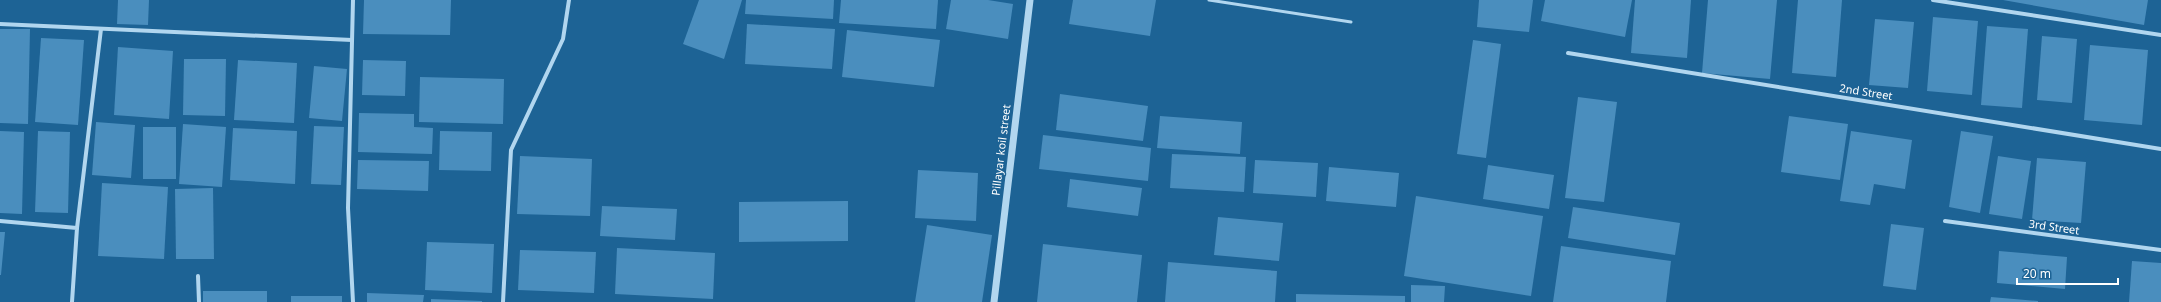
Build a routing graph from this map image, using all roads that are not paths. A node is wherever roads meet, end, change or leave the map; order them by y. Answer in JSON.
{"nodes":[{"id":1,"x":353,"y":0,"type":"edge"},
{"id":2,"x":569,"y":0,"type":"edge"},
{"id":3,"x":1030,"y":0,"type":"edge"},
{"id":4,"x":1209,"y":0,"type":"edge"},
{"id":5,"x":1933,"y":0,"type":"edge"},
{"id":6,"x":1351,"y":22,"type":"dead end"},
{"id":7,"x":0,"y":24,"type":"edge"},
{"id":8,"x":101,"y":29,"type":"junction"},
{"id":9,"x":2161,"y":35,"type":"edge"},
{"id":10,"x":352,"y":40,"type":"junction"},
{"id":11,"x":1568,"y":53,"type":"dead end"},
{"id":12,"x":2161,"y":149,"type":"edge"},
{"id":13,"x":0,"y":221,"type":"edge"},
{"id":14,"x":1945,"y":221,"type":"dead end"},
{"id":15,"x":78,"y":228,"type":"junction"},
{"id":16,"x":2161,"y":250,"type":"edge"},
{"id":17,"x":198,"y":276,"type":"dead end"},
{"id":18,"x":72,"y":302,"type":"edge"},
{"id":19,"x":199,"y":302,"type":"edge"},
{"id":20,"x":353,"y":302,"type":"edge"},
{"id":21,"x":503,"y":302,"type":"edge"},
{"id":22,"x":994,"y":302,"type":"edge"}],
"edges":[{"from":1,"to":10,"type":"street"},
{"from":2,"to":21,"type":"street"},
{"from":3,"to":22,"type":"street","name":"Pillayar koil street"},
{"from":4,"to":6,"type":"lane"},
{"from":5,"to":9,"type":"street"},
{"from":7,"to":8,"type":"street"},
{"from":8,"to":10,"type":"street"},
{"from":8,"to":15,"type":"street"},
{"from":10,"to":20,"type":"street"},
{"from":11,"to":12,"type":"street","name":"2nd Street"},
{"from":13,"to":15,"type":"street"},
{"from":14,"to":16,"type":"street","name":"3rd Street"},
{"from":15,"to":18,"type":"street"},
{"from":17,"to":19,"type":"street"}]}
